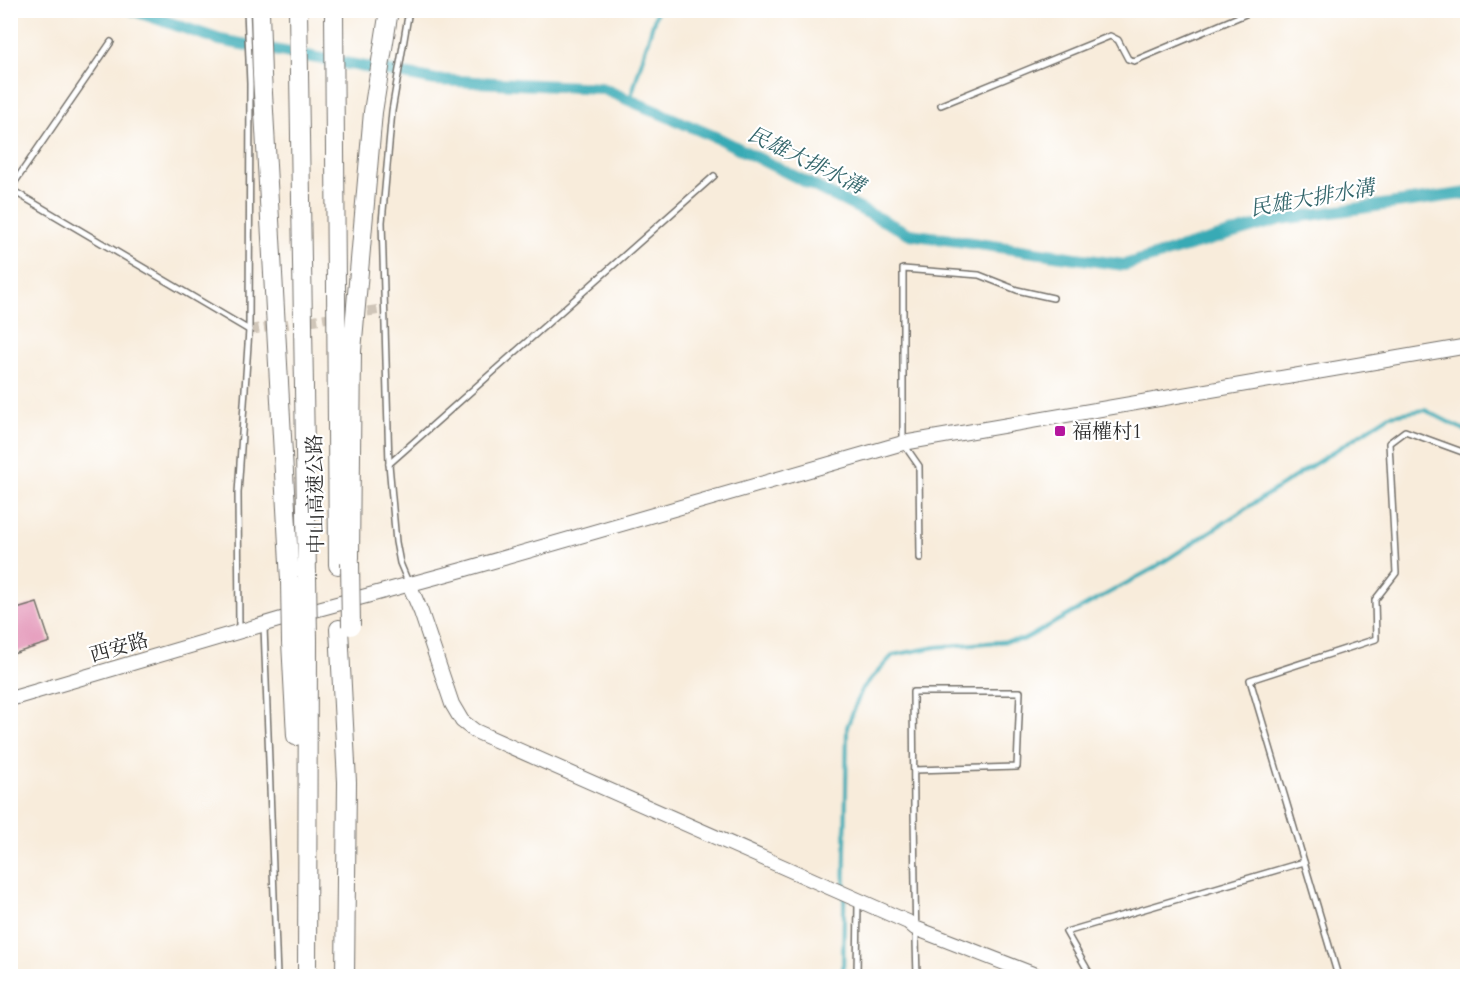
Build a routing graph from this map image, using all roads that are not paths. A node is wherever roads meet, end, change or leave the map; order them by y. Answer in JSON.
{"nodes":[{"id":1,"x":247,"y":10,"type":"edge"},
{"id":2,"x":334,"y":10,"type":"edge"},
{"id":3,"x":389,"y":10,"type":"edge"},
{"id":4,"x":410,"y":10,"type":"edge"},
{"id":5,"x":1255,"y":10,"type":"edge"},
{"id":6,"x":254,"y":15,"type":"edge"},
{"id":7,"x":298,"y":19,"type":"edge"},
{"id":8,"x":111,"y":42,"type":"dead end"},
{"id":9,"x":256,"y":79,"type":"junction"},
{"id":10,"x":941,"y":105,"type":"dead end"},
{"id":11,"x":714,"y":176,"type":"dead end"},
{"id":12,"x":11,"y":189,"type":"edge"},
{"id":13,"x":1053,"y":298,"type":"dead end"},
{"id":14,"x":249,"y":330,"type":"junction"},
{"id":15,"x":1467,"y":346,"type":"edge"},
{"id":16,"x":903,"y":443,"type":"junction"},
{"id":17,"x":1467,"y":454,"type":"edge"},
{"id":18,"x":389,"y":464,"type":"junction"},
{"id":19,"x":920,"y":558,"type":"dead end"},
{"id":20,"x":344,"y":564,"type":"junction"},
{"id":21,"x":298,"y":578,"type":"junction"},
{"id":22,"x":409,"y":584,"type":"junction"},
{"id":23,"x":264,"y":625,"type":"junction"},
{"id":24,"x":239,"y":633,"type":"junction"},
{"id":25,"x":10,"y":699,"type":"edge"},
{"id":26,"x":914,"y":770,"type":"junction"},
{"id":27,"x":1304,"y":861,"type":"junction"},
{"id":28,"x":849,"y":897,"type":"junction"},
{"id":29,"x":915,"y":928,"type":"junction"},
{"id":30,"x":277,"y":976,"type":"edge"},
{"id":31,"x":307,"y":976,"type":"edge"},
{"id":32,"x":345,"y":976,"type":"edge"},
{"id":33,"x":857,"y":976,"type":"edge"},
{"id":34,"x":917,"y":976,"type":"edge"},
{"id":35,"x":1038,"y":976,"type":"edge"},
{"id":36,"x":1091,"y":976,"type":"edge"},
{"id":37,"x":1338,"y":976,"type":"edge"}],
"edges":[{"from":1,"to":6,"type":"lane"},
{"from":2,"to":20,"type":"highway","name":"中山高速公路"},
{"from":3,"to":20,"type":"highway"},
{"from":4,"to":18,"type":"lane"},
{"from":5,"to":10,"type":"lane"},
{"from":6,"to":9,"type":"highway"},
{"from":7,"to":21,"type":"highway","name":"中山高速公路"},
{"from":8,"to":12,"type":"lane"},
{"from":9,"to":14,"type":"lane"},
{"from":9,"to":21,"type":"highway"},
{"from":11,"to":18,"type":"lane"},
{"from":12,"to":14,"type":"lane"},
{"from":13,"to":16,"type":"lane"},
{"from":14,"to":24,"type":"lane"},
{"from":15,"to":16,"type":"street","name":"西安路"},
{"from":16,"to":19,"type":"lane"},
{"from":16,"to":22,"type":"street","name":"西安路"},
{"from":17,"to":27,"type":"lane"},
{"from":18,"to":22,"type":"lane"},
{"from":20,"to":32,"type":"highway","name":"中山高速公路"},
{"from":21,"to":31,"type":"highway","bridge":true},
{"from":22,"to":23,"type":"street","name":"西安路"},
{"from":22,"to":28,"type":"street"},
{"from":23,"to":24,"type":"street","name":"西安路"},
{"from":23,"to":30,"type":"lane"},
{"from":24,"to":25,"type":"street","name":"西安路"},
{"from":26,"to":26,"type":"lane"},
{"from":26,"to":29,"type":"lane"},
{"from":27,"to":36,"type":"lane"},
{"from":27,"to":37,"type":"lane"},
{"from":28,"to":29,"type":"street"},
{"from":28,"to":33,"type":"lane"},
{"from":29,"to":34,"type":"lane"},
{"from":29,"to":35,"type":"street"}]}
